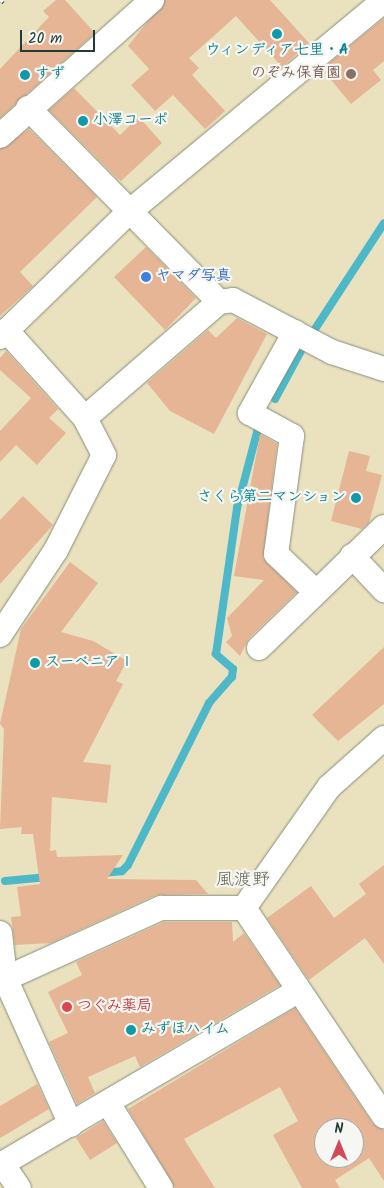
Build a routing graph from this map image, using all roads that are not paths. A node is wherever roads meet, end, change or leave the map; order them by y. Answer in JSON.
{"nodes":[{"id":1,"x":152,"y":0,"type":"edge"},
{"id":2,"x":384,"y":0,"type":"edge"},
{"id":3,"x":28,"y":108,"type":"junction"},
{"id":4,"x":0,"y":136,"type":"edge"},
{"id":5,"x":129,"y":212,"type":"junction"},
{"id":6,"x":219,"y":302,"type":"junction"},
{"id":7,"x":295,"y":332,"type":"junction"},
{"id":8,"x":2,"y":334,"type":"edge"},
{"id":9,"x":384,"y":369,"type":"edge"},
{"id":10,"x":85,"y":418,"type":"junction"},
{"id":11,"x":384,"y":527,"type":"edge"},
{"id":12,"x":352,"y":556,"type":"junction"},
{"id":13,"x":384,"y":590,"type":"edge"},
{"id":14,"x":315,"y":591,"type":"junction"},
{"id":15,"x":0,"y":635,"type":"edge"},
{"id":16,"x":259,"y":648,"type":"dead end"},
{"id":17,"x":384,"y":738,"type":"edge"},
{"id":18,"x":244,"y":908,"type":"junction"},
{"id":19,"x":0,"y":933,"type":"edge"},
{"id":20,"x":3,"y":980,"type":"edge"},
{"id":21,"x":299,"y":990,"type":"junction"},
{"id":22,"x":108,"y":1103,"type":"junction"},
{"id":23,"x":384,"y":1116,"type":"edge"},
{"id":24,"x":71,"y":1125,"type":"junction"},
{"id":25,"x":1,"y":1164,"type":"edge"},
{"id":26,"x":19,"y":1188,"type":"edge"},
{"id":27,"x":161,"y":1188,"type":"edge"}],
"edges":[{"from":1,"to":3,"type":"street"},
{"from":2,"to":5,"type":"street"},
{"from":3,"to":4,"type":"street"},
{"from":3,"to":5,"type":"street"},
{"from":5,"to":6,"type":"street"},
{"from":5,"to":8,"type":"street"},
{"from":6,"to":7,"type":"street"},
{"from":6,"to":10,"type":"street"},
{"from":7,"to":9,"type":"street"},
{"from":7,"to":14,"type":"street"},
{"from":8,"to":10,"type":"street"},
{"from":10,"to":15,"type":"street"},
{"from":11,"to":12,"type":"street"},
{"from":12,"to":13,"type":"street"},
{"from":12,"to":14,"type":"street"},
{"from":14,"to":16,"type":"street"},
{"from":17,"to":18,"type":"street"},
{"from":18,"to":20,"type":"street"},
{"from":18,"to":21,"type":"street"},
{"from":19,"to":20,"type":"street"},
{"from":20,"to":24,"type":"street"},
{"from":21,"to":22,"type":"street"},
{"from":21,"to":23,"type":"street"},
{"from":22,"to":24,"type":"street"},
{"from":22,"to":27,"type":"street"},
{"from":24,"to":25,"type":"street"},
{"from":25,"to":26,"type":"street"}]}
